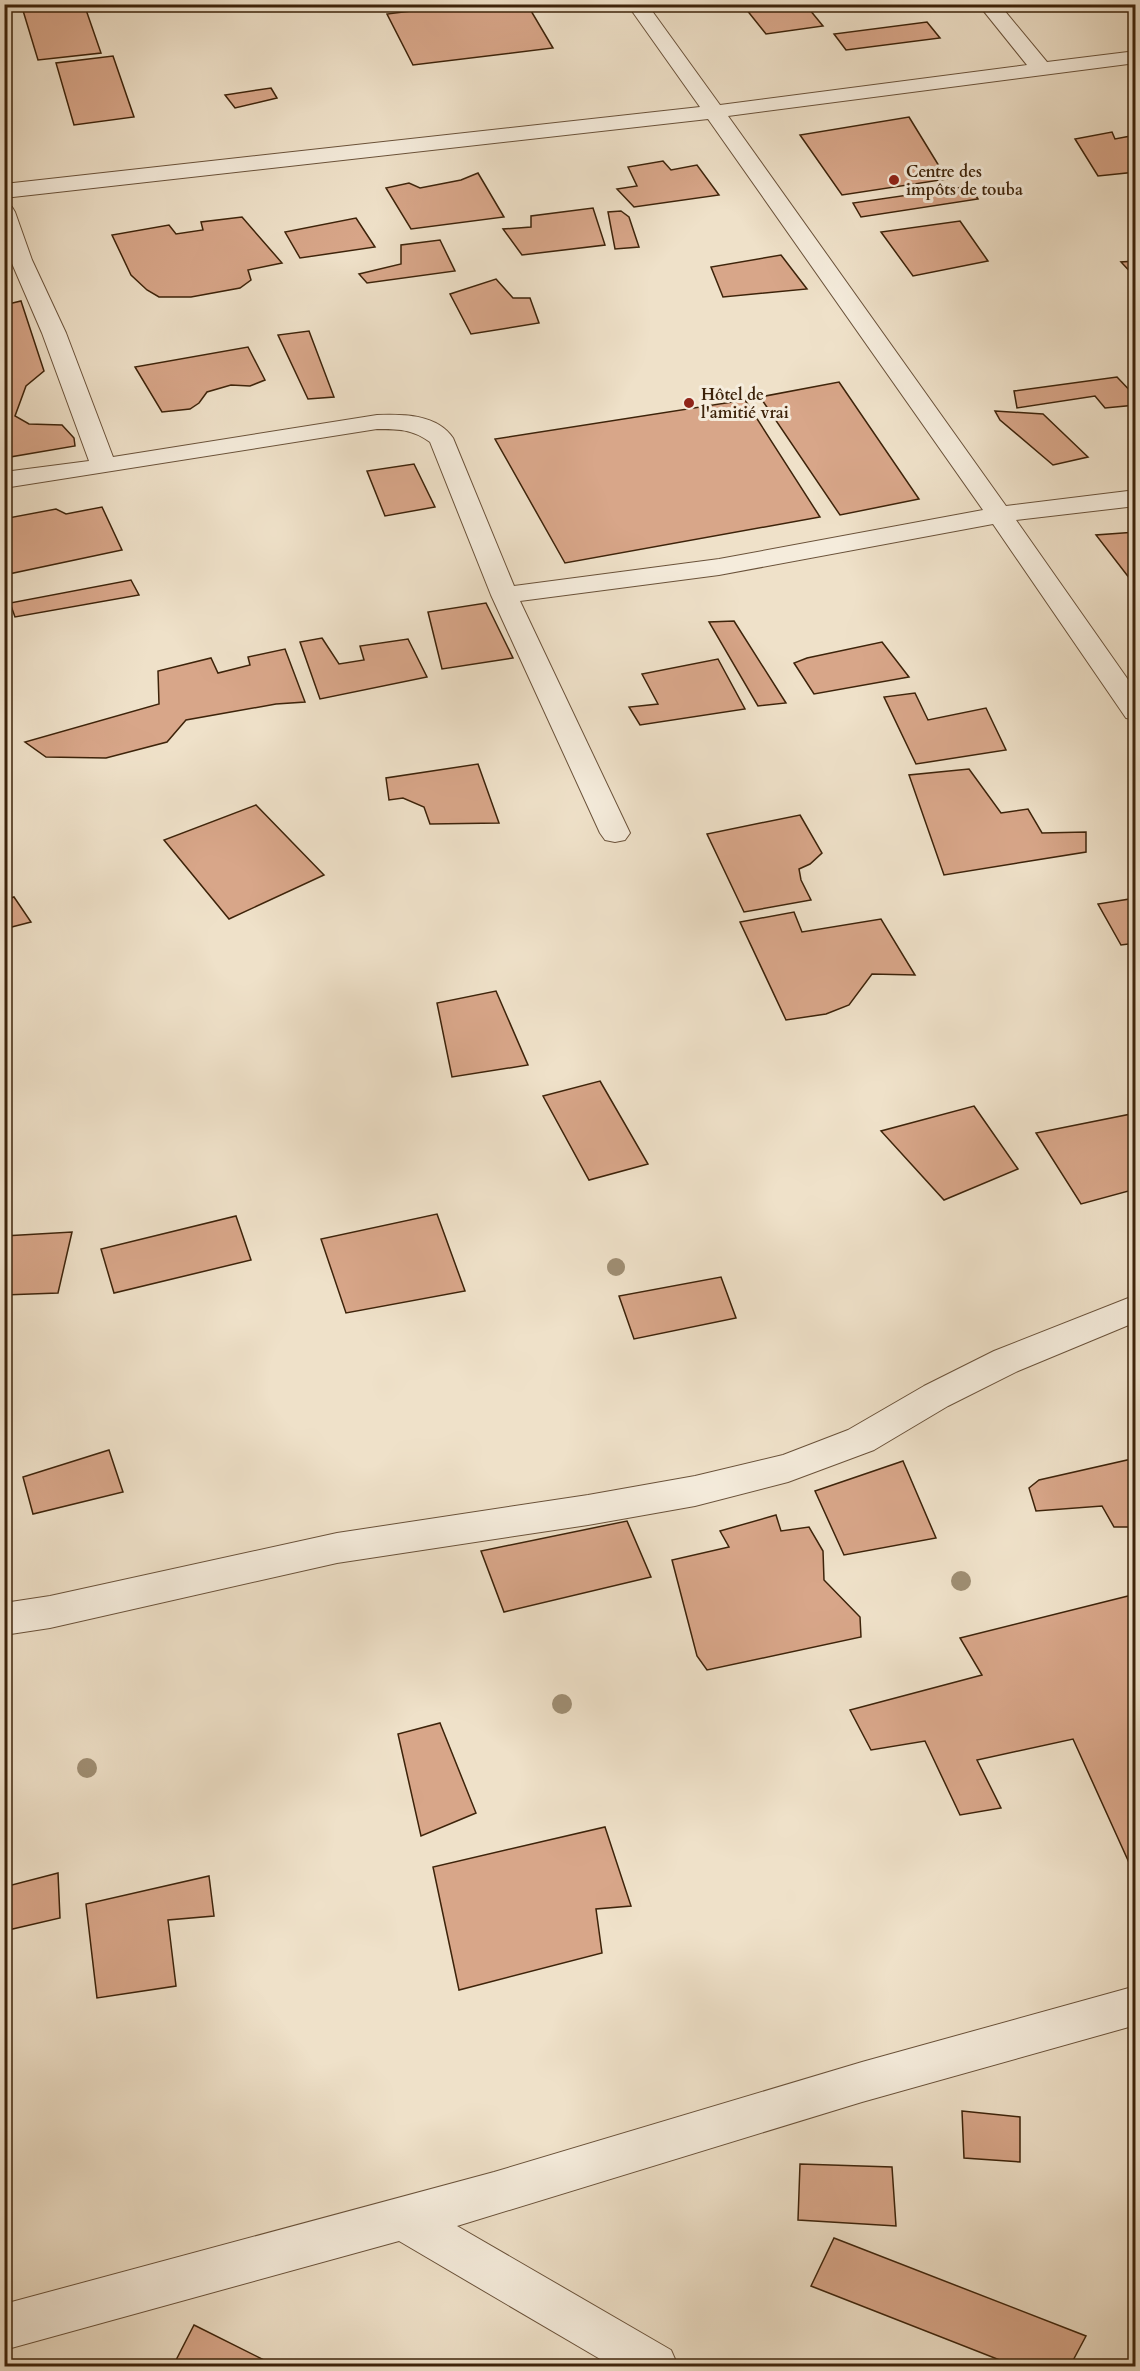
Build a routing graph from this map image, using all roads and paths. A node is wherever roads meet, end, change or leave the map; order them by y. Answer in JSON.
{"nodes":[{"id":1,"x":637,"y":4,"type":"edge"},
{"id":2,"x":988,"y":4,"type":"edge"},
{"id":3,"x":1136,"y":57,"type":"edge"},
{"id":4,"x":1042,"y":70,"type":"junction"},
{"id":5,"x":713,"y":112,"type":"junction"},
{"id":6,"x":4,"y":191,"type":"edge"},
{"id":7,"x":4,"y":212,"type":"edge"},
{"id":8,"x":104,"y":466,"type":"junction"},
{"id":9,"x":4,"y":480,"type":"edge"},
{"id":10,"x":1136,"y":498,"type":"edge"},
{"id":11,"x":998,"y":515,"type":"junction"},
{"id":12,"x":504,"y":595,"type":"junction"},
{"id":13,"x":1136,"y":712,"type":"edge"},
{"id":14,"x":615,"y":833,"type":"dead end"},
{"id":15,"x":1136,"y":1308,"type":"edge"},
{"id":16,"x":4,"y":1619,"type":"edge"},
{"id":17,"x":1136,"y":2005,"type":"edge"},
{"id":18,"x":403,"y":2219,"type":"junction"},
{"id":19,"x":4,"y":2327,"type":"edge"},
{"id":20,"x":655,"y":2367,"type":"edge"}],
"edges":[{"from":1,"to":5,"type":"street"},
{"from":2,"to":4,"type":"street"},
{"from":3,"to":4,"type":"street"},
{"from":4,"to":5,"type":"street"},
{"from":5,"to":6,"type":"street"},
{"from":5,"to":11,"type":"street"},
{"from":7,"to":8,"type":"street"},
{"from":8,"to":9,"type":"street"},
{"from":8,"to":12,"type":"street"},
{"from":10,"to":11,"type":"street"},
{"from":11,"to":12,"type":"street"},
{"from":11,"to":13,"type":"street"},
{"from":12,"to":14,"type":"street"},
{"from":15,"to":16,"type":"street"},
{"from":17,"to":18,"type":"street"},
{"from":18,"to":19,"type":"street"},
{"from":18,"to":20,"type":"street"}]}
